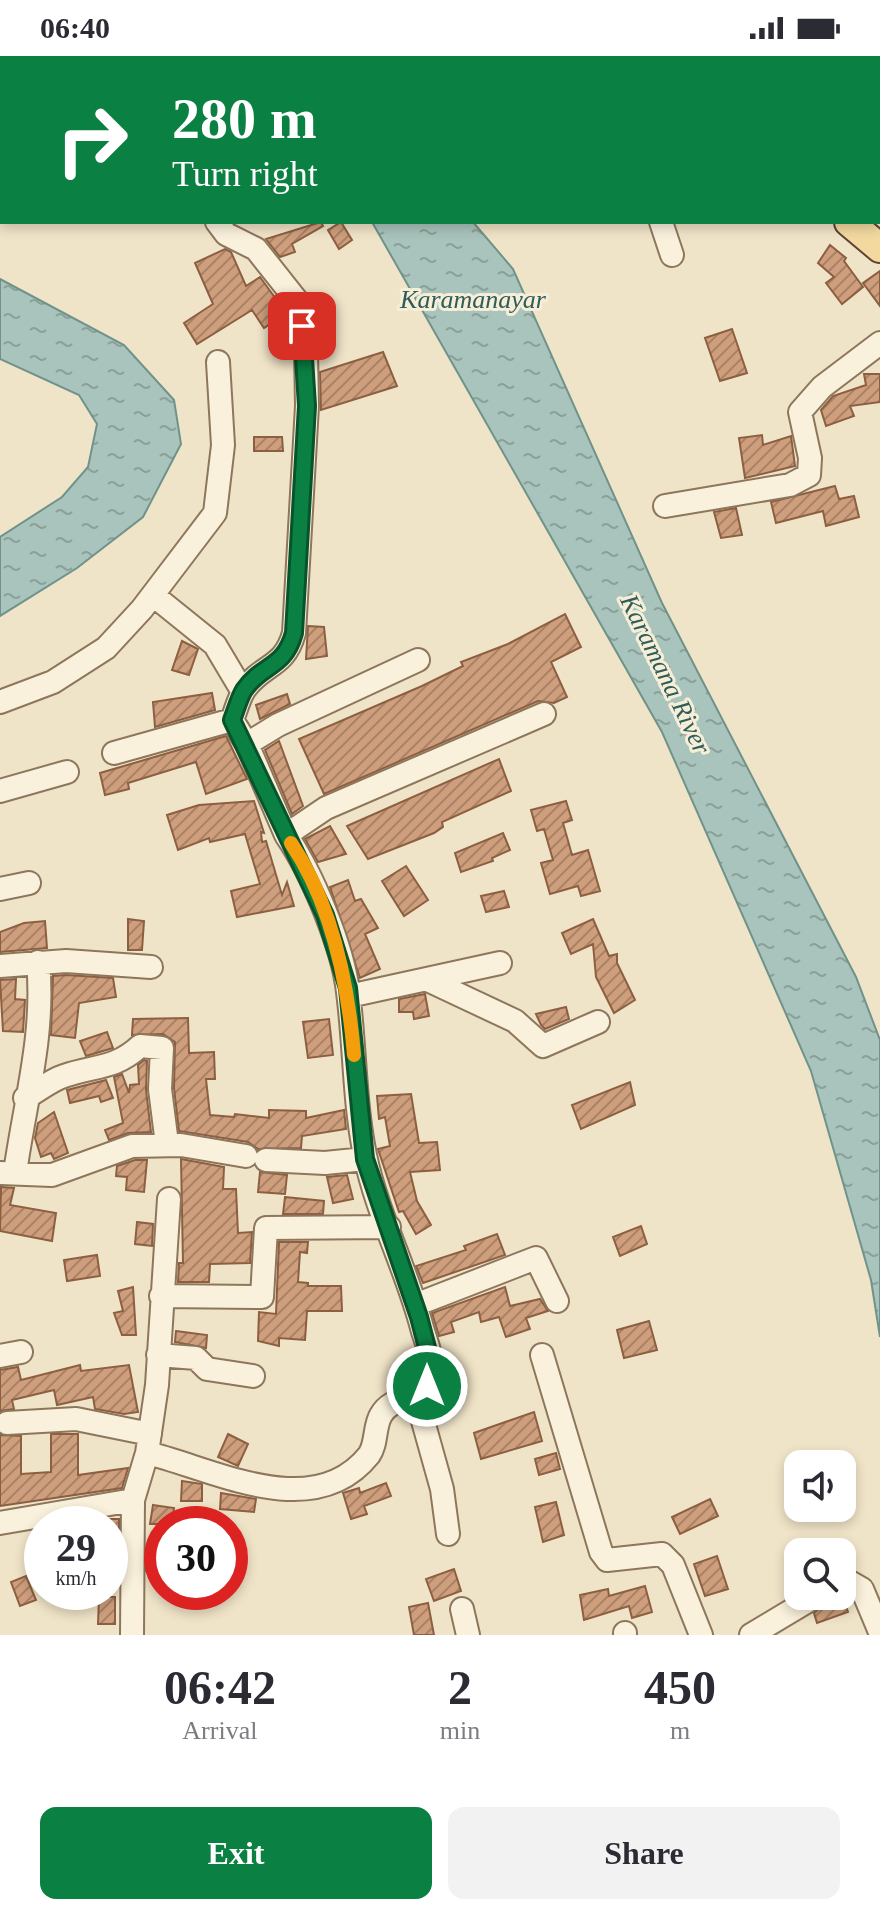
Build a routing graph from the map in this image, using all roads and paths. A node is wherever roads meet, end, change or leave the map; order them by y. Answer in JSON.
{"nodes":[{"id":1,"x":218,"y":224,"type":"edge"},
{"id":2,"x":662,"y":224,"type":"edge"},
{"id":3,"x":851,"y":224,"type":"edge"},
{"id":4,"x":880,"y":248,"type":"edge"},
{"id":5,"x":672,"y":255,"type":"dead end"},
{"id":6,"x":880,"y":343,"type":"edge"},
{"id":7,"x":218,"y":362,"type":"dead end"},
{"id":8,"x":665,"y":506,"type":"dead end"},
{"id":9,"x":153,"y":595,"type":"junction"},
{"id":10,"x":418,"y":660,"type":"dead end"},
{"id":11,"x":243,"y":692,"type":"junction"},
{"id":12,"x":0,"y":702,"type":"edge"},
{"id":13,"x":544,"y":714,"type":"dead end"},
{"id":14,"x":232,"y":720,"type":"junction"},
{"id":15,"x":247,"y":744,"type":"junction"},
{"id":16,"x":114,"y":753,"type":"dead end"},
{"id":17,"x":67,"y":772,"type":"dead end"},
{"id":18,"x":0,"y":791,"type":"edge"},
{"id":19,"x":286,"y":835,"type":"junction"},
{"id":20,"x":29,"y":883,"type":"dead end"},
{"id":21,"x":0,"y":889,"type":"edge"},
{"id":22,"x":38,"y":962,"type":"junction"},
{"id":23,"x":500,"y":963,"type":"dead end"},
{"id":24,"x":0,"y":966,"type":"edge"},
{"id":25,"x":151,"y":967,"type":"dead end"},
{"id":26,"x":430,"y":981,"type":"junction"},
{"id":27,"x":349,"y":996,"type":"junction"},
{"id":28,"x":598,"y":1022,"type":"dead end"},
{"id":29,"x":25,"y":1098,"type":"junction"},
{"id":30,"x":167,"y":1144,"type":"junction"},
{"id":31,"x":365,"y":1159,"type":"junction"},
{"id":32,"x":7,"y":1173,"type":"edge"},
{"id":33,"x":169,"y":1199,"type":"dead end"},
{"id":34,"x":389,"y":1227,"type":"junction"},
{"id":35,"x":161,"y":1296,"type":"junction"},
{"id":36,"x":557,"y":1301,"type":"dead end"},
{"id":37,"x":415,"y":1305,"type":"junction"},
{"id":38,"x":158,"y":1355,"type":"junction"},
{"id":39,"x":542,"y":1355,"type":"dead end"},
{"id":40,"x":253,"y":1376,"type":"dead end"},
{"id":41,"x":416,"y":1396,"type":"junction"},
{"id":42,"x":7,"y":1423,"type":"dead end"},
{"id":43,"x":148,"y":1443,"type":"junction"},
{"id":44,"x":133,"y":1500,"type":"junction"},
{"id":45,"x":0,"y":1523,"type":"edge"},
{"id":46,"x":448,"y":1534,"type":"dead end"},
{"id":47,"x":856,"y":1586,"type":"edge"},
{"id":48,"x":462,"y":1609,"type":"dead end"},
{"id":49,"x":793,"y":1610,"type":"edge"},
{"id":50,"x":880,"y":1632,"type":"edge"},
{"id":51,"x":132,"y":1635,"type":"edge"},
{"id":52,"x":468,"y":1635,"type":"edge"},
{"id":53,"x":701,"y":1635,"type":"edge"},
{"id":54,"x":751,"y":1635,"type":"edge"}],
"edges":[{"from":1,"to":11,"type":"street"},
{"from":2,"to":5,"type":"street"},
{"from":3,"to":4,"type":"main road"},
{"from":6,"to":8,"type":"street"},
{"from":7,"to":9,"type":"street"},
{"from":9,"to":11,"type":"street"},
{"from":9,"to":12,"type":"street"},
{"from":10,"to":15,"type":"street"},
{"from":11,"to":14,"type":"street"},
{"from":13,"to":19,"type":"street"},
{"from":14,"to":15,"type":"street"},
{"from":14,"to":16,"type":"street"},
{"from":15,"to":19,"type":"street"},
{"from":17,"to":18,"type":"street"},
{"from":19,"to":27,"type":"street"},
{"from":20,"to":21,"type":"street"},
{"from":22,"to":24,"type":"street"},
{"from":22,"to":25,"type":"street"},
{"from":22,"to":29,"type":"street"},
{"from":23,"to":26,"type":"street"},
{"from":26,"to":27,"type":"street"},
{"from":26,"to":28,"type":"street"},
{"from":27,"to":31,"type":"street"},
{"from":29,"to":30,"type":"street"},
{"from":29,"to":32,"type":"street"},
{"from":30,"to":31,"type":"street"},
{"from":30,"to":32,"type":"street"},
{"from":31,"to":34,"type":"street"},
{"from":33,"to":35,"type":"street"},
{"from":34,"to":35,"type":"street"},
{"from":34,"to":37,"type":"street"},
{"from":35,"to":38,"type":"street"},
{"from":36,"to":37,"type":"street"},
{"from":37,"to":41,"type":"street"},
{"from":38,"to":40,"type":"street"},
{"from":38,"to":43,"type":"street"},
{"from":39,"to":53,"type":"street"},
{"from":41,"to":43,"type":"street"},
{"from":41,"to":46,"type":"street"},
{"from":42,"to":43,"type":"street"},
{"from":43,"to":44,"type":"street"},
{"from":44,"to":45,"type":"street"},
{"from":44,"to":51,"type":"street"},
{"from":47,"to":50,"type":"street"},
{"from":48,"to":52,"type":"street"},
{"from":49,"to":54,"type":"street"}]}
